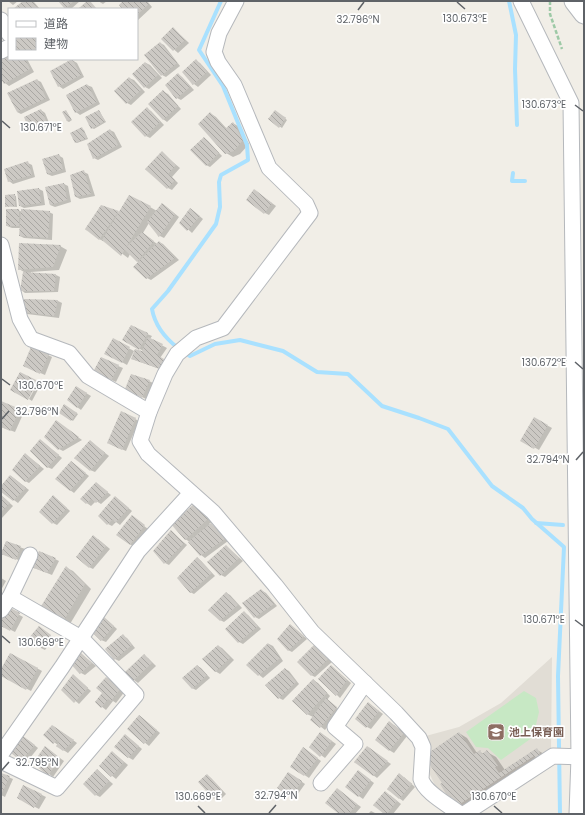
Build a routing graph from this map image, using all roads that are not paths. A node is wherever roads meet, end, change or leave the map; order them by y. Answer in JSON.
{"nodes":[{"id":1,"x":236,"y":1,"type":"edge"},
{"id":2,"x":521,"y":1,"type":"edge"},
{"id":3,"x":574,"y":1,"type":"edge"},
{"id":4,"x":584,"y":14,"type":"edge"},
{"id":5,"x":1,"y":20,"type":"edge"},
{"id":6,"x":8,"y":32,"type":"edge"},
{"id":7,"x":1,"y":245,"type":"edge"},
{"id":8,"x":150,"y":412,"type":"junction"},
{"id":9,"x":191,"y":493,"type":"junction"},
{"id":10,"x":30,"y":555,"type":"dead end"},
{"id":11,"x":10,"y":597,"type":"junction"},
{"id":12,"x":1,"y":610,"type":"edge"},
{"id":13,"x":81,"y":638,"type":"junction"},
{"id":14,"x":365,"y":683,"type":"junction"},
{"id":15,"x":1,"y":754,"type":"edge"},
{"id":16,"x":578,"y":757,"type":"edge"},
{"id":17,"x":1,"y":761,"type":"edge"},
{"id":18,"x":321,"y":783,"type":"dead end"},
{"id":19,"x":460,"y":814,"type":"edge"},
{"id":20,"x":464,"y":814,"type":"edge"},
{"id":21,"x":577,"y":814,"type":"edge"}],
"edges":[{"from":1,"to":8,"type":"street"},
{"from":2,"to":16,"type":"street"},
{"from":3,"to":4,"type":"street"},
{"from":5,"to":6,"type":"street"},
{"from":7,"to":8,"type":"street"},
{"from":8,"to":9,"type":"street"},
{"from":9,"to":13,"type":"street"},
{"from":9,"to":14,"type":"street"},
{"from":10,"to":11,"type":"street"},
{"from":11,"to":12,"type":"street"},
{"from":11,"to":13,"type":"street"},
{"from":13,"to":15,"type":"street"},
{"from":13,"to":17,"type":"street"},
{"from":14,"to":18,"type":"street"},
{"from":14,"to":19,"type":"street"},
{"from":16,"to":20,"type":"street"},
{"from":16,"to":21,"type":"street"}]}
